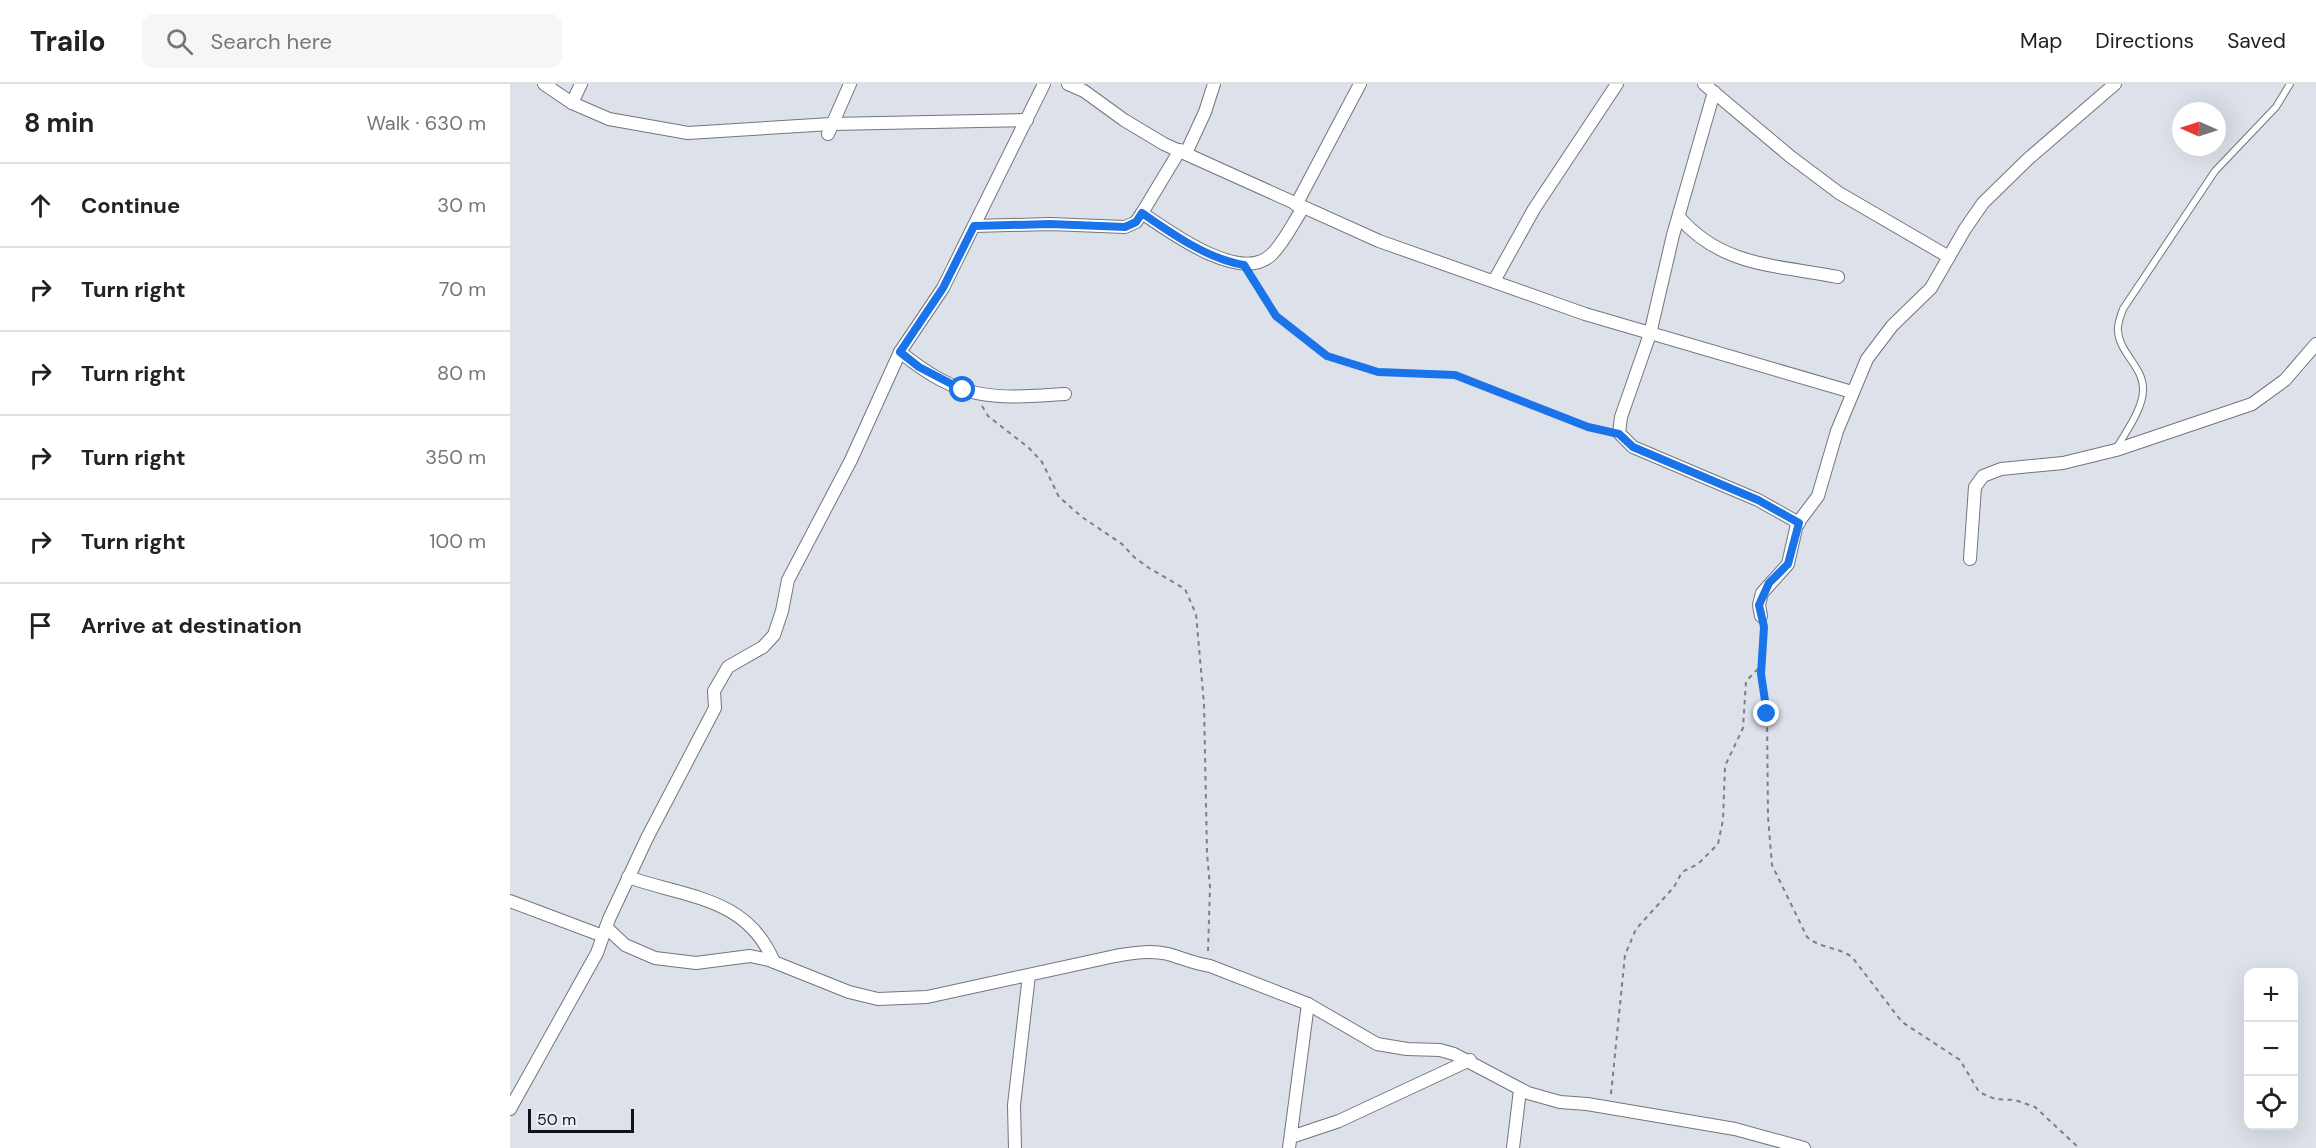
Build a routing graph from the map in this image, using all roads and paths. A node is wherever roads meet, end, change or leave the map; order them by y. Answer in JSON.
{"nodes":[{"id":1,"x":544,"y":84,"type":"edge"},
{"id":2,"x":581,"y":84,"type":"edge"},
{"id":3,"x":850,"y":84,"type":"edge"},
{"id":4,"x":1044,"y":84,"type":"edge"},
{"id":5,"x":1068,"y":84,"type":"edge"},
{"id":6,"x":1215,"y":84,"type":"edge"},
{"id":7,"x":1360,"y":84,"type":"edge"},
{"id":8,"x":1617,"y":84,"type":"edge"},
{"id":9,"x":1704,"y":84,"type":"edge"},
{"id":10,"x":2115,"y":84,"type":"edge"},
{"id":11,"x":2290,"y":84,"type":"edge"},
{"id":12,"x":1714,"y":92,"type":"junction"},
{"id":13,"x":572,"y":103,"type":"junction"},
{"id":14,"x":1027,"y":120,"type":"junction"},
{"id":15,"x":829,"y":129,"type":"junction"},
{"id":16,"x":1183,"y":152,"type":"junction"},
{"id":17,"x":1299,"y":206,"type":"junction"},
{"id":18,"x":1142,"y":213,"type":"junction"},
{"id":19,"x":1679,"y":217,"type":"junction"},
{"id":20,"x":974,"y":226,"type":"junction"},
{"id":21,"x":1949,"y":257,"type":"junction"},
{"id":22,"x":1244,"y":265,"type":"junction"},
{"id":23,"x":1838,"y":277,"type":"dead end"},
{"id":24,"x":1494,"y":281,"type":"junction"},
{"id":25,"x":1650,"y":334,"type":"junction"},
{"id":26,"x":2316,"y":344,"type":"edge"},
{"id":27,"x":900,"y":352,"type":"junction"},
{"id":28,"x":1852,"y":392,"type":"junction"},
{"id":29,"x":978,"y":394,"type":"junction"},
{"id":30,"x":1065,"y":394,"type":"dead end"},
{"id":31,"x":1619,"y":434,"type":"junction"},
{"id":32,"x":2116,"y":450,"type":"junction"},
{"id":33,"x":1799,"y":523,"type":"junction"},
{"id":34,"x":1970,"y":559,"type":"dead end"},
{"id":35,"x":1761,"y":616,"type":"joint"},
{"id":36,"x":1762,"y":665,"type":"junction"},
{"id":37,"x":628,"y":877,"type":"junction"},
{"id":38,"x":510,"y":902,"type":"edge"},
{"id":39,"x":604,"y":931,"type":"junction"},
{"id":40,"x":774,"y":962,"type":"junction"},
{"id":41,"x":1210,"y":966,"type":"junction"},
{"id":42,"x":1029,"y":975,"type":"junction"},
{"id":43,"x":1308,"y":1004,"type":"junction"},
{"id":44,"x":1470,"y":1060,"type":"junction"},
{"id":45,"x":1520,"y":1089,"type":"junction"},
{"id":46,"x":1610,"y":1108,"type":"junction"},
{"id":47,"x":510,"y":1109,"type":"edge"},
{"id":48,"x":1759,"y":1134,"type":"junction"},
{"id":49,"x":1290,"y":1142,"type":"edge"},
{"id":50,"x":1015,"y":1148,"type":"edge"},
{"id":51,"x":1513,"y":1148,"type":"edge"},
{"id":52,"x":1757,"y":1148,"type":"edge"},
{"id":53,"x":1804,"y":1148,"type":"edge"},
{"id":54,"x":2079,"y":1148,"type":"edge"}],
"edges":[{"from":1,"to":13,"type":"street"},
{"from":2,"to":13,"type":"street"},
{"from":3,"to":15,"type":"street"},
{"from":4,"to":14,"type":"street"},
{"from":5,"to":16,"type":"street"},
{"from":6,"to":16,"type":"street"},
{"from":7,"to":17,"type":"street"},
{"from":8,"to":24,"type":"street"},
{"from":9,"to":12,"type":"street"},
{"from":10,"to":21,"type":"street"},
{"from":11,"to":32,"type":"lane"},
{"from":12,"to":19,"type":"street"},
{"from":12,"to":21,"type":"street"},
{"from":13,"to":15,"type":"street"},
{"from":14,"to":15,"type":"street"},
{"from":14,"to":20,"type":"street"},
{"from":16,"to":17,"type":"street"},
{"from":16,"to":18,"type":"street"},
{"from":17,"to":22,"type":"street"},
{"from":17,"to":24,"type":"street"},
{"from":18,"to":20,"type":"street"},
{"from":18,"to":22,"type":"street"},
{"from":19,"to":23,"type":"street"},
{"from":19,"to":25,"type":"street"},
{"from":20,"to":27,"type":"street"},
{"from":21,"to":28,"type":"street"},
{"from":22,"to":31,"type":"path"},
{"from":24,"to":25,"type":"street"},
{"from":25,"to":28,"type":"street"},
{"from":25,"to":31,"type":"street"},
{"from":26,"to":32,"type":"street"},
{"from":27,"to":29,"type":"street"},
{"from":27,"to":37,"type":"street"},
{"from":28,"to":33,"type":"street"},
{"from":29,"to":30,"type":"street"},
{"from":29,"to":41,"type":"path"},
{"from":31,"to":33,"type":"street"},
{"from":32,"to":34,"type":"street"},
{"from":33,"to":35,"type":"street"},
{"from":35,"to":36,"type":"path"},
{"from":36,"to":46,"type":"path"},
{"from":36,"to":54,"type":"path"},
{"from":37,"to":39,"type":"street"},
{"from":37,"to":40,"type":"street"},
{"from":38,"to":39,"type":"street"},
{"from":39,"to":40,"type":"street"},
{"from":39,"to":47,"type":"street"},
{"from":40,"to":42,"type":"street"},
{"from":41,"to":42,"type":"street"},
{"from":41,"to":43,"type":"street"},
{"from":42,"to":50,"type":"street"},
{"from":43,"to":44,"type":"street"},
{"from":43,"to":49,"type":"street"},
{"from":44,"to":45,"type":"street"},
{"from":44,"to":49,"type":"street"},
{"from":45,"to":46,"type":"street"},
{"from":45,"to":51,"type":"street"},
{"from":46,"to":48,"type":"street"},
{"from":48,"to":52,"type":"street"},
{"from":48,"to":53,"type":"street"}]}
